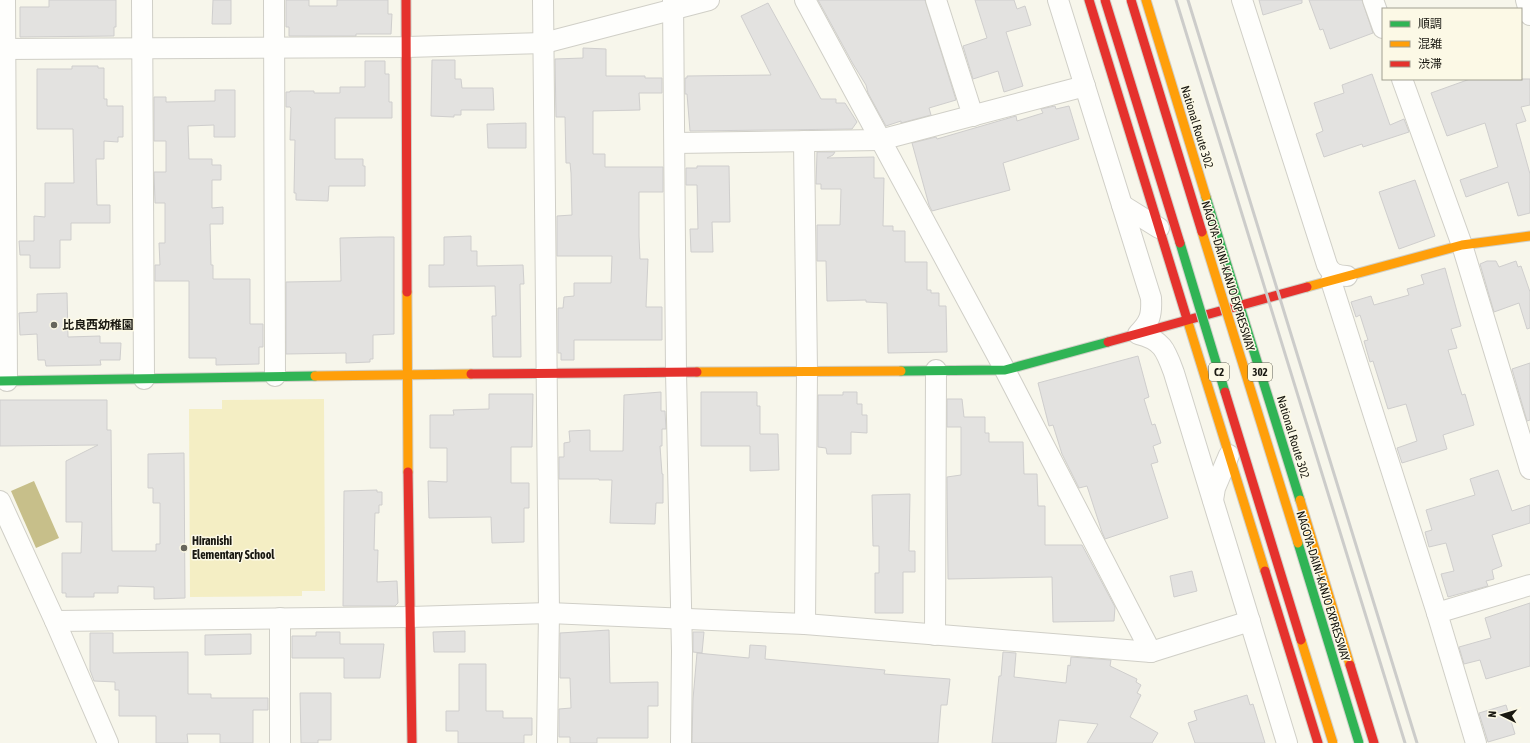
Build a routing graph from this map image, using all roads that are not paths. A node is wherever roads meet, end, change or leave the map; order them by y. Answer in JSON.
{"nodes":[{"id":1,"x":5,"y":0,"type":"edge"},
{"id":2,"x":142,"y":0,"type":"edge"},
{"id":3,"x":274,"y":0,"type":"edge"},
{"id":4,"x":406,"y":0,"type":"edge"},
{"id":5,"x":543,"y":0,"type":"edge"},
{"id":6,"x":709,"y":0,"type":"edge"},
{"id":7,"x":805,"y":0,"type":"edge"},
{"id":8,"x":936,"y":0,"type":"edge"},
{"id":9,"x":1058,"y":0,"type":"edge"},
{"id":10,"x":1090,"y":0,"type":"edge"},
{"id":11,"x":1105,"y":0,"type":"edge"},
{"id":12,"x":1131,"y":0,"type":"edge"},
{"id":13,"x":1146,"y":0,"type":"edge"},
{"id":14,"x":1242,"y":0,"type":"edge"},
{"id":15,"x":1373,"y":0,"type":"edge"},
{"id":16,"x":1526,"y":0,"type":"edge"},
{"id":17,"x":673,"y":5,"type":"edge"},
{"id":18,"x":1530,"y":15,"type":"edge"},
{"id":19,"x":1162,"y":20,"type":"dead end"},
{"id":20,"x":1382,"y":25,"type":"edge"},
{"id":21,"x":544,"y":43,"type":"junction"},
{"id":22,"x":275,"y":47,"type":"junction"},
{"id":23,"x":407,"y":47,"type":"junction"},
{"id":24,"x":2,"y":49,"type":"edge"},
{"id":25,"x":142,"y":49,"type":"junction"},
{"id":26,"x":1402,"y":80,"type":"edge"},
{"id":27,"x":1085,"y":86,"type":"junction"},
{"id":28,"x":1176,"y":99,"type":"junction"},
{"id":29,"x":973,"y":116,"type":"junction"},
{"id":30,"x":880,"y":140,"type":"junction"},
{"id":31,"x":804,"y":141,"type":"junction"},
{"id":32,"x":675,"y":143,"type":"junction"},
{"id":33,"x":3,"y":194,"type":"edge"},
{"id":34,"x":1122,"y":205,"type":"junction"},
{"id":35,"x":1159,"y":228,"type":"junction"},
{"id":36,"x":1530,"y":236,"type":"edge"},
{"id":37,"x":1462,"y":245,"type":"junction"},
{"id":38,"x":1339,"y":278,"type":"junction"},
{"id":39,"x":1239,"y":305,"type":"junction"},
{"id":40,"x":1187,"y":320,"type":"junction"},
{"id":41,"x":1138,"y":334,"type":"junction"},
{"id":42,"x":936,"y":370,"type":"junction"},
{"id":43,"x":1005,"y":370,"type":"junction"},
{"id":44,"x":807,"y":371,"type":"junction"},
{"id":45,"x":676,"y":372,"type":"junction"},
{"id":46,"x":546,"y":373,"type":"junction"},
{"id":47,"x":407,"y":374,"type":"junction"},
{"id":48,"x":275,"y":376,"type":"junction"},
{"id":49,"x":144,"y":378,"type":"junction"},
{"id":50,"x":4,"y":381,"type":"edge"},
{"id":51,"x":1229,"y":455,"type":"junction"},
{"id":52,"x":1530,"y":468,"type":"edge"},
{"id":53,"x":1213,"y":500,"type":"junction"},
{"id":54,"x":0,"y":501,"type":"edge"},
{"id":55,"x":1530,"y":585,"type":"edge"},
{"id":56,"x":1329,"y":596,"type":"junction"},
{"id":57,"x":549,"y":613,"type":"junction"},
{"id":58,"x":1437,"y":613,"type":"junction"},
{"id":59,"x":410,"y":617,"type":"junction"},
{"id":60,"x":280,"y":618,"type":"junction"},
{"id":61,"x":681,"y":618,"type":"junction"},
{"id":62,"x":55,"y":621,"type":"junction"},
{"id":63,"x":1250,"y":621,"type":"junction"},
{"id":64,"x":805,"y":624,"type":"junction"},
{"id":65,"x":935,"y":635,"type":"junction"},
{"id":66,"x":1151,"y":652,"type":"junction"},
{"id":67,"x":108,"y":743,"type":"edge"},
{"id":68,"x":280,"y":743,"type":"edge"},
{"id":69,"x":412,"y":743,"type":"edge"},
{"id":70,"x":548,"y":743,"type":"edge"},
{"id":71,"x":681,"y":743,"type":"edge"},
{"id":72,"x":1287,"y":743,"type":"edge"},
{"id":73,"x":1318,"y":743,"type":"edge"},
{"id":74,"x":1333,"y":743,"type":"edge"},
{"id":75,"x":1359,"y":743,"type":"edge"},
{"id":76,"x":1374,"y":743,"type":"edge"},
{"id":77,"x":1384,"y":743,"type":"edge"},
{"id":78,"x":1476,"y":743,"type":"edge"}],
"edges":[{"from":1,"to":24,"type":"street"},
{"from":2,"to":25,"type":"street"},
{"from":3,"to":22,"type":"street"},
{"from":4,"to":23,"type":"main road"},
{"from":5,"to":21,"type":"street"},
{"from":6,"to":17,"type":"street"},
{"from":7,"to":30,"type":"street"},
{"from":8,"to":29,"type":"street"},
{"from":9,"to":27,"type":"street"},
{"from":10,"to":35,"type":"main road"},
{"from":11,"to":74,"type":"main road","number":"C2","bridge":true},
{"from":12,"to":75,"type":"main road","name":"NAGOYA-DAINI-KANJO EXPRESSWAY","number":"C2","bridge":true},
{"from":13,"to":28,"type":"main road","name":"National Route 302","number":"302"},
{"from":14,"to":38,"type":"street"},
{"from":15,"to":20,"type":"street"},
{"from":16,"to":18,"type":"street"},
{"from":17,"to":21,"type":"street"},
{"from":17,"to":32,"type":"street"},
{"from":19,"to":28,"type":"main road"},
{"from":21,"to":23,"type":"street"},
{"from":21,"to":46,"type":"street"},
{"from":22,"to":23,"type":"street"},
{"from":22,"to":25,"type":"street"},
{"from":22,"to":48,"type":"street"},
{"from":23,"to":47,"type":"main road"},
{"from":24,"to":25,"type":"street"},
{"from":24,"to":33,"type":"street"},
{"from":25,"to":49,"type":"street"},
{"from":26,"to":37,"type":"street"},
{"from":27,"to":29,"type":"street"},
{"from":27,"to":34,"type":"street"},
{"from":28,"to":39,"type":"main road","name":"National Route 302","number":"302"},
{"from":29,"to":30,"type":"street"},
{"from":30,"to":31,"type":"street"},
{"from":30,"to":43,"type":"street"},
{"from":31,"to":32,"type":"street"},
{"from":31,"to":44,"type":"street"},
{"from":32,"to":45,"type":"street"},
{"from":33,"to":50,"type":"street"},
{"from":34,"to":35,"type":"street"},
{"from":34,"to":41,"type":"street"},
{"from":35,"to":40,"type":"main road"},
{"from":36,"to":37,"type":"main road"},
{"from":37,"to":38,"type":"main road"},
{"from":37,"to":52,"type":"street"},
{"from":38,"to":39,"type":"main road"},
{"from":38,"to":58,"type":"street"},
{"from":39,"to":40,"type":"main road"},
{"from":39,"to":56,"type":"main road","name":"National Route 302","number":"302"},
{"from":40,"to":41,"type":"main road"},
{"from":40,"to":51,"type":"main road"},
{"from":41,"to":43,"type":"main road"},
{"from":41,"to":53,"type":"street"},
{"from":42,"to":43,"type":"main road"},
{"from":42,"to":44,"type":"main road"},
{"from":42,"to":65,"type":"street"},
{"from":43,"to":66,"type":"street"},
{"from":44,"to":45,"type":"main road"},
{"from":44,"to":64,"type":"street"},
{"from":45,"to":46,"type":"main road"},
{"from":45,"to":61,"type":"street"},
{"from":46,"to":47,"type":"main road"},
{"from":46,"to":57,"type":"street"},
{"from":47,"to":48,"type":"main road"},
{"from":47,"to":59,"type":"main road"},
{"from":48,"to":49,"type":"main road"},
{"from":49,"to":50,"type":"main road"},
{"from":51,"to":53,"type":"street"},
{"from":51,"to":73,"type":"main road"},
{"from":53,"to":63,"type":"street"},
{"from":54,"to":62,"type":"street"},
{"from":55,"to":58,"type":"street"},
{"from":56,"to":76,"type":"main road","name":"National Route 302","number":"302"},
{"from":56,"to":77,"type":"main road"},
{"from":57,"to":59,"type":"street"},
{"from":57,"to":61,"type":"street"},
{"from":57,"to":70,"type":"street"},
{"from":58,"to":78,"type":"street"},
{"from":59,"to":60,"type":"street"},
{"from":59,"to":69,"type":"main road"},
{"from":60,"to":62,"type":"street"},
{"from":60,"to":68,"type":"street"},
{"from":61,"to":64,"type":"street"},
{"from":61,"to":71,"type":"street"},
{"from":62,"to":67,"type":"street"},
{"from":63,"to":66,"type":"street"},
{"from":63,"to":72,"type":"street"},
{"from":64,"to":65,"type":"street"},
{"from":65,"to":66,"type":"street"}]}
